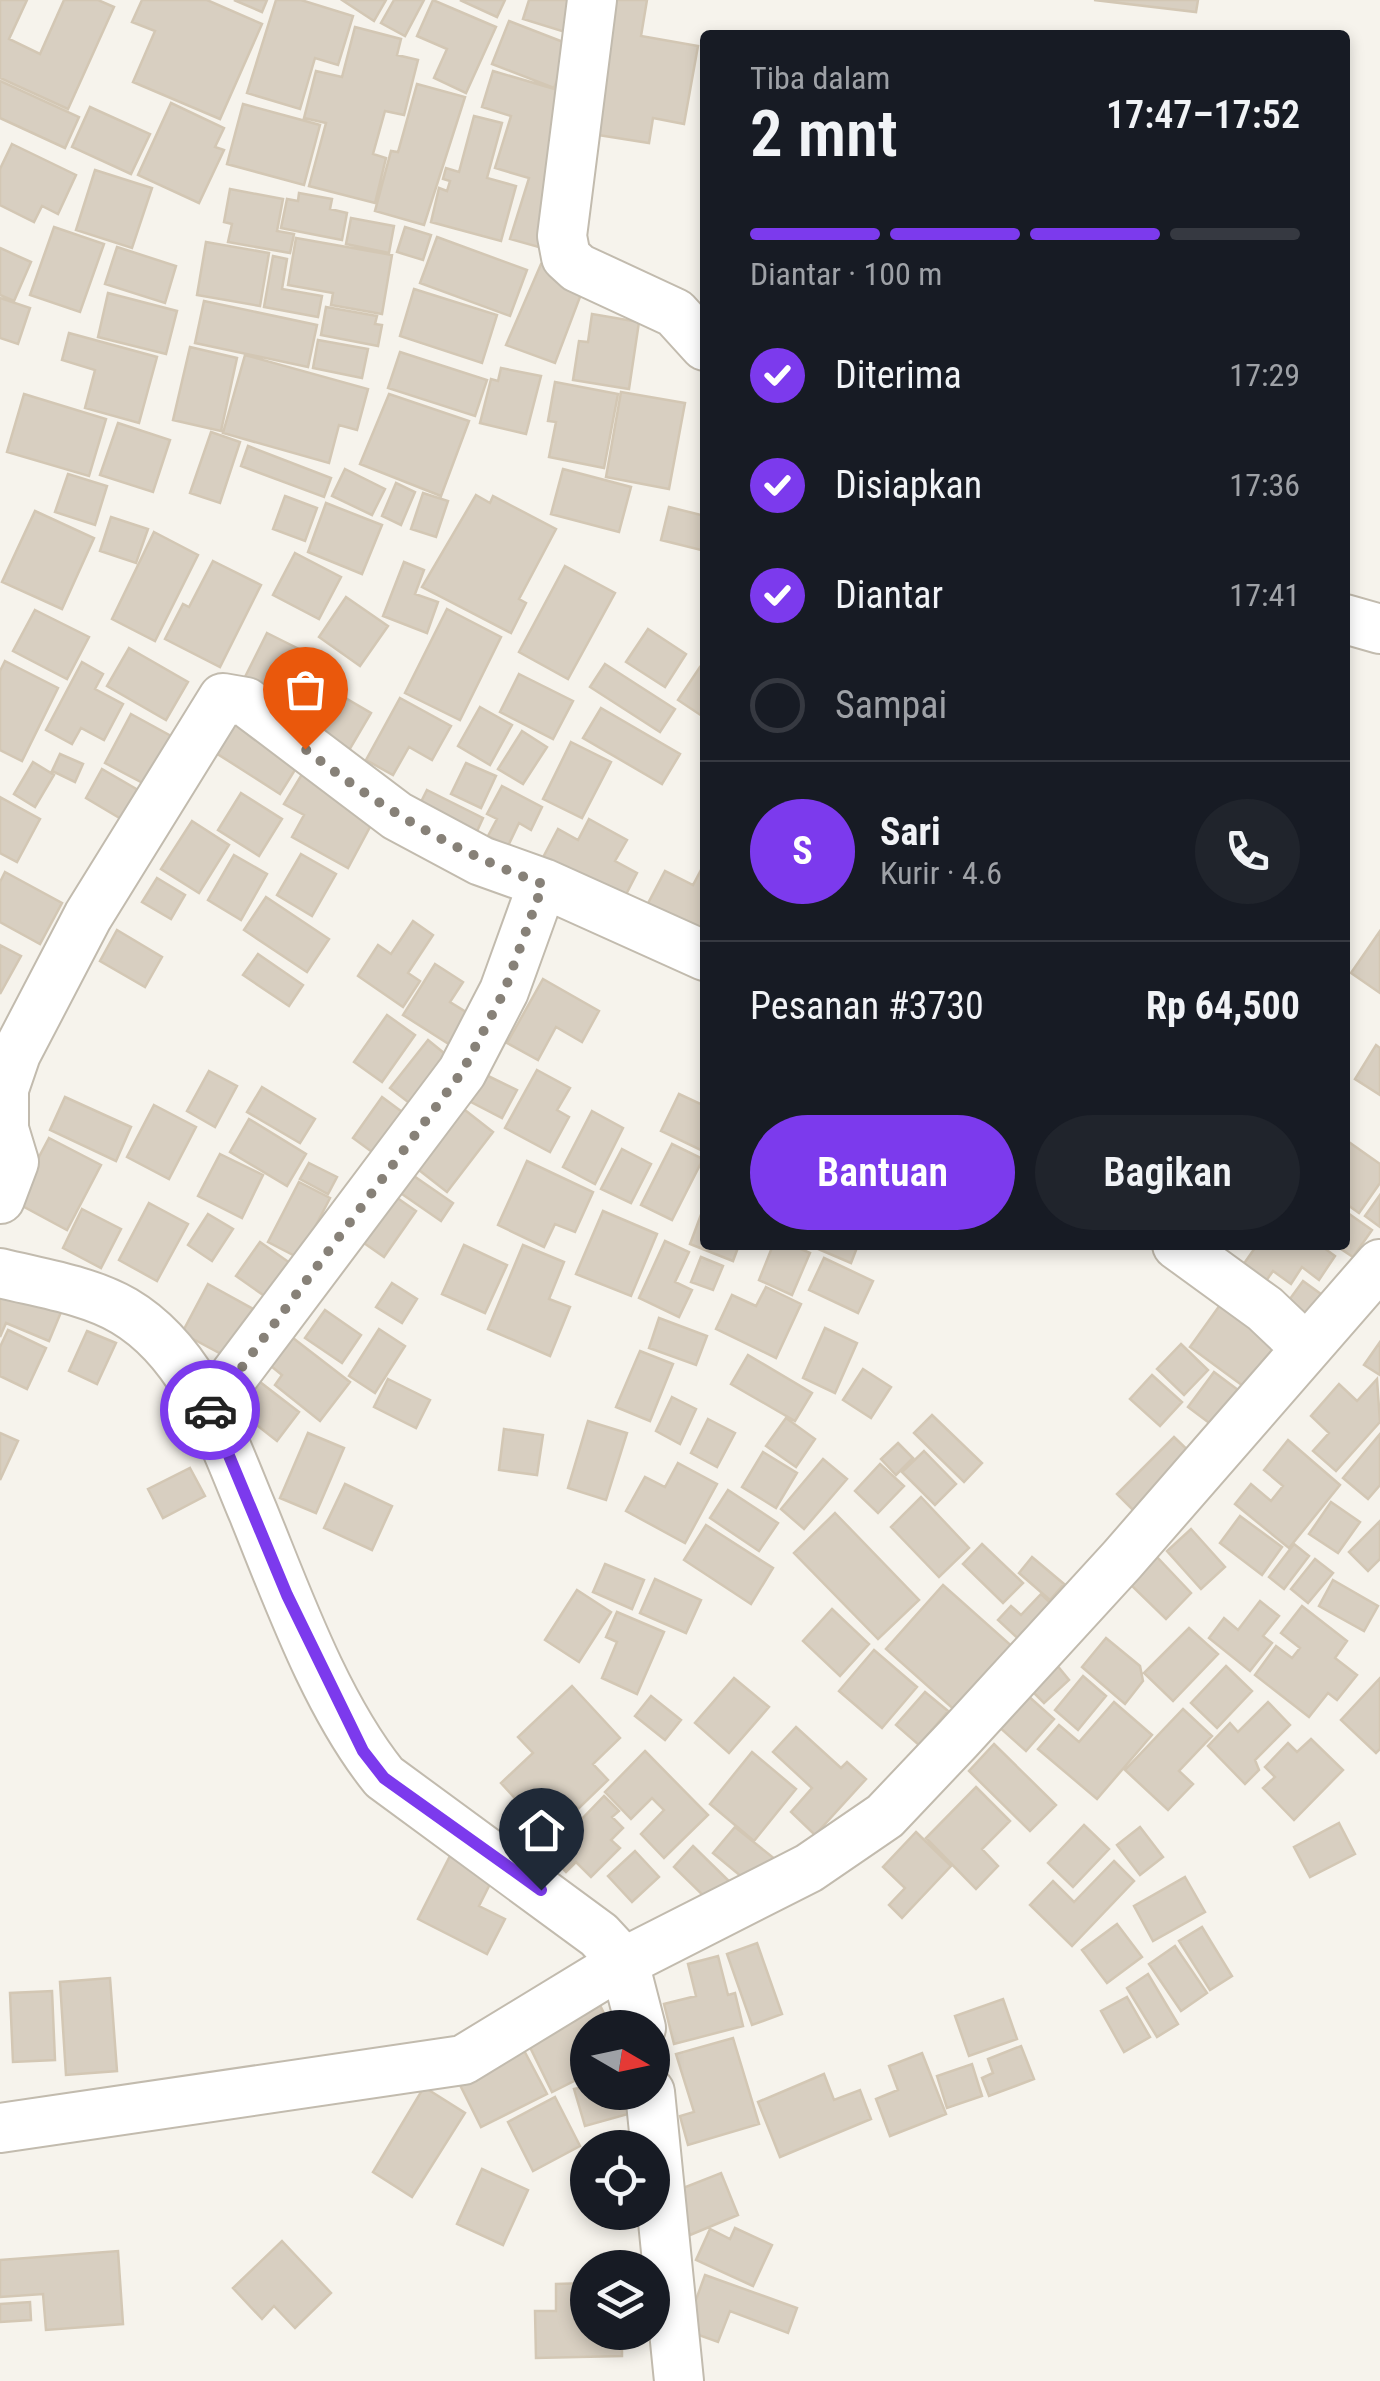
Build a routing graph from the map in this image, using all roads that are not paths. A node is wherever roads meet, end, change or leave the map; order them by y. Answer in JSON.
{"nodes":[{"id":1,"x":592,"y":0,"type":"edge"},
{"id":2,"x":700,"y":340,"type":"edge"},
{"id":3,"x":1350,"y":621,"type":"edge"},
{"id":4,"x":1380,"y":629,"type":"edge"},
{"id":5,"x":543,"y":884,"type":"junction"},
{"id":6,"x":700,"y":954,"type":"edge"},
{"id":7,"x":0,"y":1199,"type":"edge"},
{"id":8,"x":0,"y":1212,"type":"edge"},
{"id":9,"x":1184,"y":1250,"type":"edge"},
{"id":10,"x":1380,"y":1264,"type":"edge"},
{"id":11,"x":6,"y":1275,"type":"edge"},
{"id":12,"x":1306,"y":1348,"type":"junction"},
{"id":13,"x":209,"y":1409,"type":"junction"},
{"id":14,"x":624,"y":1962,"type":"junction"},
{"id":15,"x":636,"y":2010,"type":"edge"},
{"id":16,"x":652,"y":2110,"type":"edge"},
{"id":17,"x":0,"y":2128,"type":"edge"},
{"id":18,"x":680,"y":2381,"type":"edge"}],
"edges":[{"from":1,"to":2,"type":"street"},
{"from":3,"to":4,"type":"street"},
{"from":5,"to":6,"type":"street"},
{"from":5,"to":7,"type":"street"},
{"from":5,"to":13,"type":"street"},
{"from":8,"to":11,"type":"street"},
{"from":9,"to":12,"type":"street"},
{"from":10,"to":12,"type":"street"},
{"from":11,"to":13,"type":"street"},
{"from":12,"to":14,"type":"street"},
{"from":13,"to":14,"type":"street"},
{"from":14,"to":15,"type":"street"},
{"from":14,"to":17,"type":"street"},
{"from":16,"to":18,"type":"street"}]}
